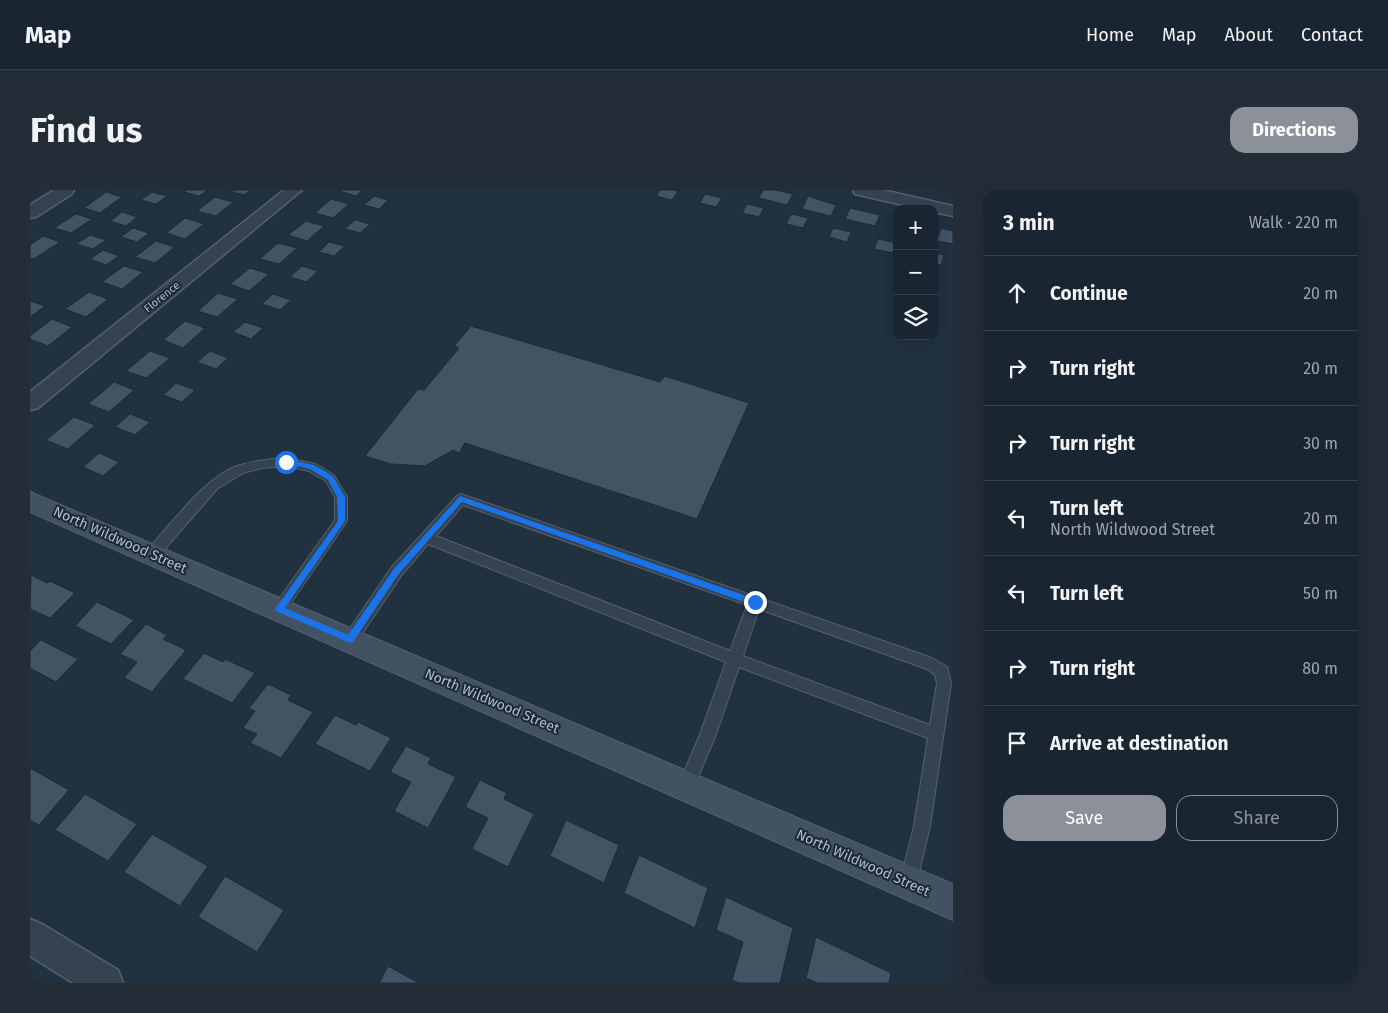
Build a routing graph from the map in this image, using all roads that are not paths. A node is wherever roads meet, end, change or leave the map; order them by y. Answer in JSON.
{"nodes":[{"id":1,"x":66,"y":190,"type":"edge"},
{"id":2,"x":294,"y":190,"type":"edge"},
{"id":3,"x":861,"y":190,"type":"edge"},
{"id":4,"x":953,"y":211,"type":"edge"},
{"id":5,"x":30,"y":213,"type":"edge"},
{"id":6,"x":30,"y":403,"type":"edge"},
{"id":7,"x":30,"y":501,"type":"edge"},
{"id":8,"x":426,"y":538,"type":"junction"},
{"id":9,"x":152,"y":554,"type":"junction"},
{"id":10,"x":755,"y":602,"type":"junction"},
{"id":11,"x":279,"y":609,"type":"junction"},
{"id":12,"x":350,"y":640,"type":"junction"},
{"id":13,"x":734,"y":660,"type":"junction"},
{"id":14,"x":935,"y":734,"type":"junction"},
{"id":15,"x":686,"y":786,"type":"junction"},
{"id":16,"x":909,"y":883,"type":"junction"},
{"id":17,"x":953,"y":902,"type":"edge"},
{"id":18,"x":30,"y":936,"type":"edge"},
{"id":19,"x":105,"y":983,"type":"edge"}],
"edges":[{"from":1,"to":5,"type":"street"},
{"from":2,"to":6,"type":"street","name":"Florence"},
{"from":3,"to":4,"type":"street"},
{"from":7,"to":9,"type":"street","name":"North Wildwood Street"},
{"from":8,"to":10,"type":"lane"},
{"from":8,"to":12,"type":"lane"},
{"from":8,"to":13,"type":"lane"},
{"from":9,"to":11,"type":"street","name":"North Wildwood Street"},
{"from":9,"to":11,"type":"lane"},
{"from":10,"to":13,"type":"lane"},
{"from":10,"to":14,"type":"lane"},
{"from":11,"to":12,"type":"street","name":"North Wildwood Street"},
{"from":12,"to":15,"type":"street","name":"North Wildwood Street"},
{"from":13,"to":14,"type":"lane"},
{"from":13,"to":15,"type":"lane"},
{"from":14,"to":16,"type":"lane"},
{"from":15,"to":16,"type":"street","name":"North Wildwood Street"},
{"from":16,"to":17,"type":"street","name":"North Wildwood Street"},
{"from":18,"to":19,"type":"street"}]}
